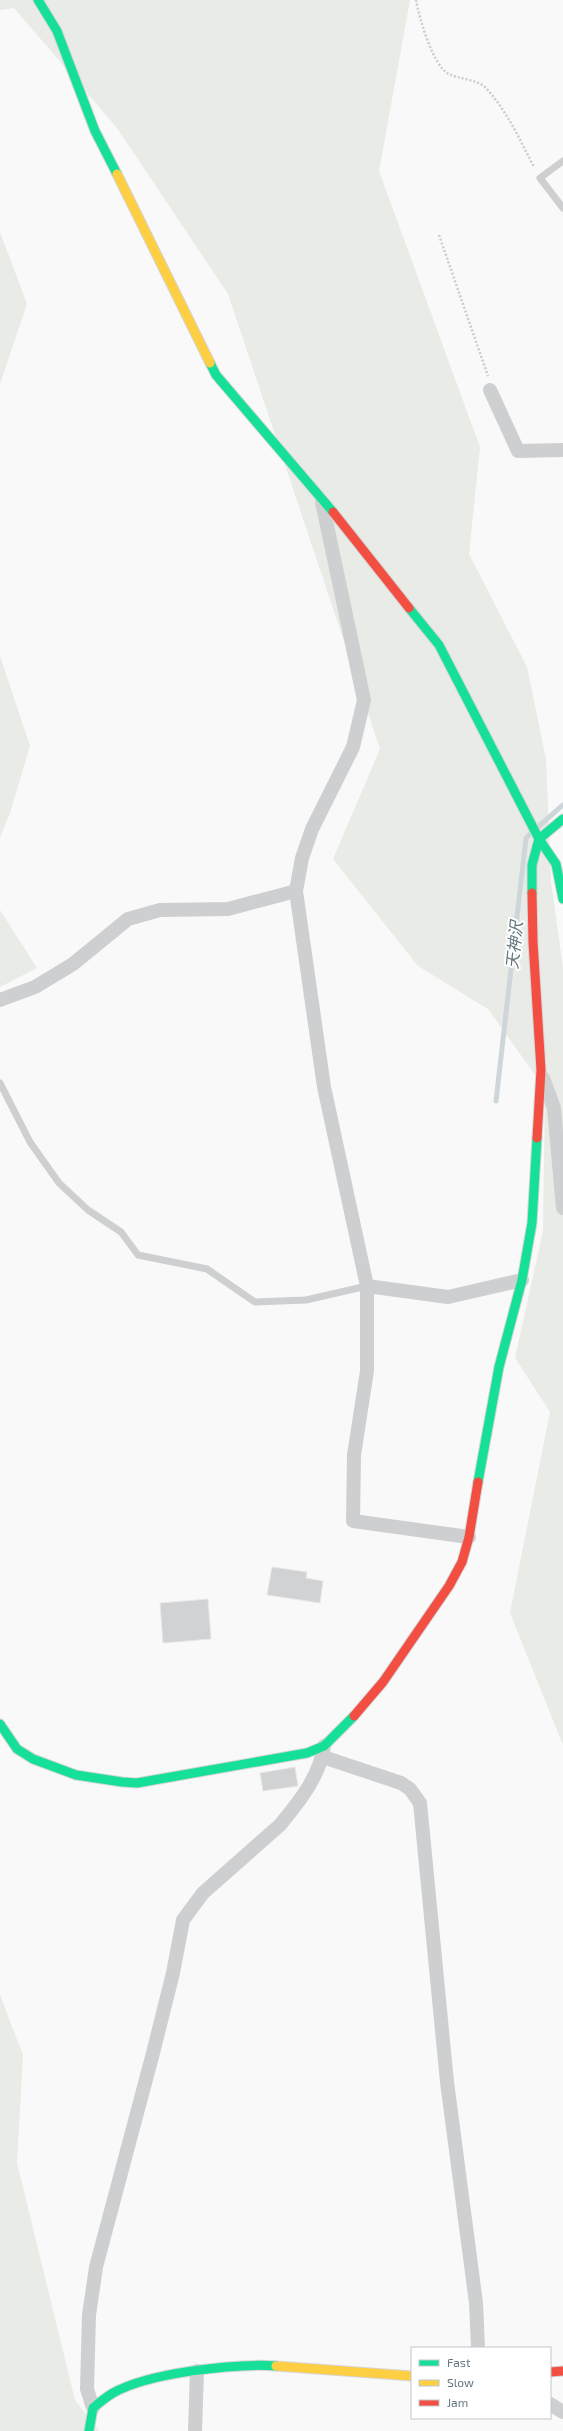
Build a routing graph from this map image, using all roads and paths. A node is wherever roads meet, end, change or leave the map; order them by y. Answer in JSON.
{"nodes":[{"id":1,"x":38,"y":0,"type":"edge"},
{"id":2,"x":416,"y":0,"type":"edge"},
{"id":3,"x":563,"y":161,"type":"edge"},
{"id":4,"x":540,"y":178,"type":"junction"},
{"id":5,"x":563,"y":208,"type":"edge"},
{"id":6,"x":439,"y":235,"type":"dead end"},
{"id":7,"x":489,"y":383,"type":"joint"},
{"id":8,"x":563,"y":450,"type":"edge"},
{"id":9,"x":320,"y":496,"type":"junction"},
{"id":10,"x":563,"y":819,"type":"edge"},
{"id":11,"x":539,"y":839,"type":"junction"},
{"id":12,"x":296,"y":891,"type":"junction"},
{"id":13,"x":563,"y":899,"type":"edge"},
{"id":14,"x":0,"y":1000,"type":"edge"},
{"id":15,"x":541,"y":1070,"type":"junction"},
{"id":16,"x":0,"y":1083,"type":"edge"},
{"id":17,"x":563,"y":1208,"type":"edge"},
{"id":18,"x":522,"y":1280,"type":"junction"},
{"id":19,"x":367,"y":1286,"type":"junction"},
{"id":20,"x":469,"y":1537,"type":"junction"},
{"id":21,"x":0,"y":1724,"type":"edge"},
{"id":22,"x":324,"y":1752,"type":"junction"},
{"id":23,"x":478,"y":2347,"type":"edge"},
{"id":24,"x":197,"y":2371,"type":"junction"},
{"id":25,"x":563,"y":2371,"type":"edge"},
{"id":26,"x":551,"y":2372,"type":"edge"},
{"id":27,"x":411,"y":2376,"type":"edge"},
{"id":28,"x":551,"y":2405,"type":"edge"},
{"id":29,"x":93,"y":2408,"type":"junction"},
{"id":30,"x":563,"y":2412,"type":"edge"},
{"id":31,"x":89,"y":2431,"type":"edge"},
{"id":32,"x":195,"y":2431,"type":"edge"}],
"edges":[{"from":1,"to":9,"type":"street"},
{"from":2,"to":4,"type":"path"},
{"from":3,"to":4,"type":"lane"},
{"from":4,"to":5,"type":"lane"},
{"from":6,"to":7,"type":"path"},
{"from":7,"to":8,"type":"street"},
{"from":9,"to":11,"type":"street"},
{"from":9,"to":12,"type":"street"},
{"from":10,"to":11,"type":"street"},
{"from":11,"to":13,"type":"street"},
{"from":11,"to":15,"type":"street"},
{"from":12,"to":14,"type":"street"},
{"from":12,"to":19,"type":"street"},
{"from":15,"to":17,"type":"street"},
{"from":15,"to":18,"type":"street"},
{"from":16,"to":19,"type":"lane"},
{"from":18,"to":19,"type":"street"},
{"from":18,"to":20,"type":"street"},
{"from":19,"to":20,"type":"street"},
{"from":20,"to":22,"type":"street"},
{"from":21,"to":22,"type":"street"},
{"from":22,"to":23,"type":"street"},
{"from":22,"to":29,"type":"street"},
{"from":24,"to":27,"type":"street"},
{"from":24,"to":29,"type":"street"},
{"from":24,"to":32,"type":"street"},
{"from":25,"to":26,"type":"street"},
{"from":28,"to":30,"type":"street"},
{"from":29,"to":31,"type":"street"}]}
